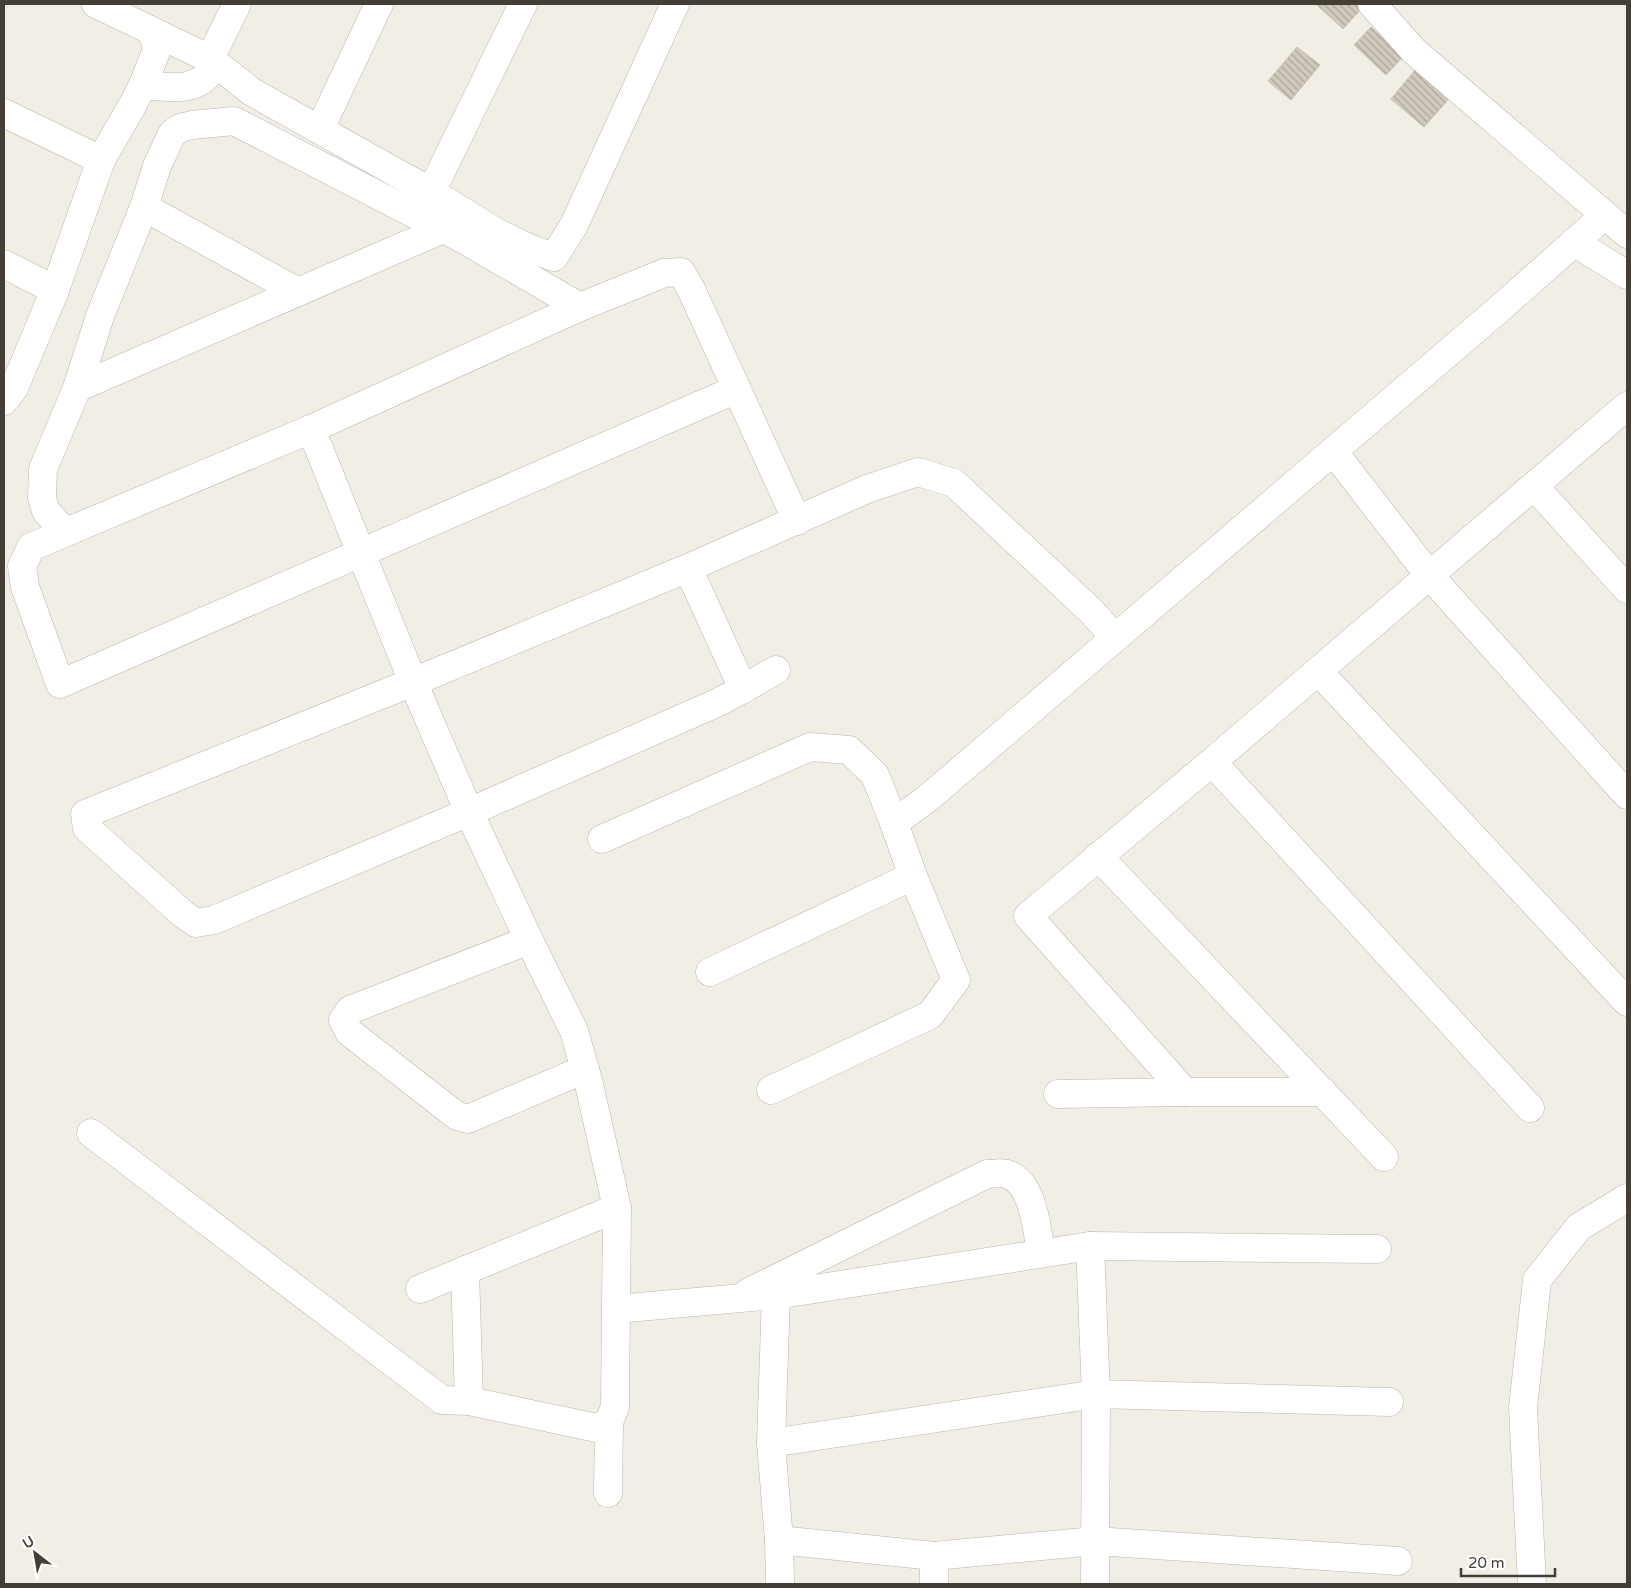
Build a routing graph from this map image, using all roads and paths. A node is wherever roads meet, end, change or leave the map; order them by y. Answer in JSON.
{"nodes":[{"id":1,"x":96,"y":4,"type":"edge"},
{"id":2,"x":237,"y":4,"type":"edge"},
{"id":3,"x":379,"y":4,"type":"edge"},
{"id":4,"x":522,"y":4,"type":"edge"},
{"id":5,"x":674,"y":4,"type":"edge"},
{"id":6,"x":1372,"y":4,"type":"edge"},
{"id":7,"x":152,"y":31,"type":"junction"},
{"id":8,"x":210,"y":59,"type":"junction"},
{"id":9,"x":143,"y":85,"type":"junction"},
{"id":10,"x":4,"y":113,"type":"edge"},
{"id":11,"x":320,"y":129,"type":"junction"},
{"id":12,"x":101,"y":160,"type":"junction"},
{"id":13,"x":430,"y":192,"type":"junction"},
{"id":14,"x":144,"y":207,"type":"junction"},
{"id":15,"x":1605,"y":215,"type":"junction"},
{"id":16,"x":443,"y":229,"type":"junction"},
{"id":17,"x":1627,"y":234,"type":"edge"},
{"id":18,"x":1574,"y":242,"type":"junction"},
{"id":19,"x":4,"y":264,"type":"edge"},
{"id":20,"x":1627,"y":275,"type":"edge"},
{"id":21,"x":55,"y":290,"type":"junction"},
{"id":22,"x":298,"y":292,"type":"junction"},
{"id":23,"x":580,"y":307,"type":"junction"},
{"id":24,"x":77,"y":388,"type":"junction"},
{"id":25,"x":737,"y":389,"type":"junction"},
{"id":26,"x":4,"y":401,"type":"edge"},
{"id":27,"x":1627,"y":406,"type":"edge"},
{"id":28,"x":311,"y":429,"type":"junction"},
{"id":29,"x":1333,"y":451,"type":"junction"},
{"id":30,"x":1534,"y":486,"type":"junction"},
{"id":31,"x":797,"y":521,"type":"junction"},
{"id":32,"x":65,"y":532,"type":"junction"},
{"id":33,"x":360,"y":554,"type":"junction"},
{"id":34,"x":688,"y":568,"type":"junction"},
{"id":35,"x":1429,"y":575,"type":"junction"},
{"id":36,"x":1627,"y":589,"type":"edge"},
{"id":37,"x":1114,"y":638,"type":"junction"},
{"id":38,"x":776,"y":670,"type":"dead end"},
{"id":39,"x":1318,"y":671,"type":"junction"},
{"id":40,"x":412,"y":682,"type":"junction"},
{"id":41,"x":743,"y":689,"type":"junction"},
{"id":42,"x":1212,"y":762,"type":"junction"},
{"id":43,"x":1627,"y":795,"type":"edge"},
{"id":44,"x":469,"y":812,"type":"junction"},
{"id":45,"x":894,"y":824,"type":"junction"},
{"id":46,"x":602,"y":839,"type":"dead end"},
{"id":47,"x":1098,"y":856,"type":"junction"},
{"id":48,"x":913,"y":876,"type":"junction"},
{"id":49,"x":529,"y":940,"type":"junction"},
{"id":50,"x":710,"y":972,"type":"dead end"},
{"id":51,"x":1627,"y":1002,"type":"edge"},
{"id":52,"x":585,"y":1069,"type":"junction"},
{"id":53,"x":771,"y":1090,"type":"dead end"},
{"id":54,"x":1185,"y":1092,"type":"junction"},
{"id":55,"x":1323,"y":1092,"type":"junction"},
{"id":56,"x":1058,"y":1094,"type":"dead end"},
{"id":57,"x":1530,"y":1108,"type":"dead end"},
{"id":58,"x":91,"y":1133,"type":"dead end"},
{"id":59,"x":1384,"y":1158,"type":"dead end"},
{"id":60,"x":1627,"y":1198,"type":"edge"},
{"id":61,"x":617,"y":1208,"type":"junction"},
{"id":62,"x":1090,"y":1246,"type":"junction"},
{"id":63,"x":1377,"y":1249,"type":"dead end"},
{"id":64,"x":1041,"y":1253,"type":"junction"},
{"id":65,"x":464,"y":1270,"type":"junction"},
{"id":66,"x":420,"y":1288,"type":"dead end"},
{"id":67,"x":776,"y":1295,"type":"junction"},
{"id":68,"x":734,"y":1299,"type":"junction"},
{"id":69,"x":616,"y":1309,"type":"junction"},
{"id":70,"x":1096,"y":1394,"type":"junction"},
{"id":71,"x":469,"y":1401,"type":"junction"},
{"id":72,"x":1389,"y":1402,"type":"dead end"},
{"id":73,"x":609,"y":1422,"type":"junction"},
{"id":74,"x":771,"y":1443,"type":"junction"},
{"id":75,"x":608,"y":1493,"type":"dead end"},
{"id":76,"x":779,"y":1540,"type":"junction"},
{"id":77,"x":1095,"y":1541,"type":"junction"},
{"id":78,"x":934,"y":1556,"type":"junction"},
{"id":79,"x":1398,"y":1561,"type":"dead end"},
{"id":80,"x":780,"y":1584,"type":"edge"},
{"id":81,"x":934,"y":1584,"type":"edge"},
{"id":82,"x":1095,"y":1584,"type":"edge"},
{"id":83,"x":1532,"y":1584,"type":"edge"}],
"edges":[{"from":1,"to":7,"type":"street"},
{"from":2,"to":8,"type":"street"},
{"from":3,"to":11,"type":"street"},
{"from":4,"to":13,"type":"street"},
{"from":5,"to":13,"type":"street"},
{"from":6,"to":15,"type":"street"},
{"from":7,"to":8,"type":"street"},
{"from":7,"to":9,"type":"street"},
{"from":8,"to":9,"type":"street"},
{"from":8,"to":11,"type":"street"},
{"from":9,"to":12,"type":"street"},
{"from":10,"to":12,"type":"street"},
{"from":11,"to":13,"type":"street"},
{"from":12,"to":21,"type":"street"},
{"from":14,"to":16,"type":"street"},
{"from":14,"to":22,"type":"street"},
{"from":14,"to":24,"type":"street"},
{"from":15,"to":17,"type":"street"},
{"from":15,"to":18,"type":"street"},
{"from":16,"to":22,"type":"street"},
{"from":16,"to":23,"type":"street"},
{"from":18,"to":20,"type":"street"},
{"from":18,"to":29,"type":"street"},
{"from":19,"to":21,"type":"street"},
{"from":21,"to":26,"type":"street"},
{"from":22,"to":24,"type":"street"},
{"from":23,"to":25,"type":"street"},
{"from":23,"to":28,"type":"street"},
{"from":24,"to":32,"type":"street"},
{"from":25,"to":31,"type":"street"},
{"from":25,"to":33,"type":"street"},
{"from":27,"to":30,"type":"street"},
{"from":28,"to":32,"type":"street"},
{"from":28,"to":33,"type":"street"},
{"from":29,"to":35,"type":"street"},
{"from":29,"to":37,"type":"street"},
{"from":30,"to":35,"type":"street"},
{"from":30,"to":36,"type":"street"},
{"from":31,"to":34,"type":"street"},
{"from":31,"to":37,"type":"street"},
{"from":32,"to":33,"type":"street"},
{"from":33,"to":40,"type":"street"},
{"from":34,"to":40,"type":"street"},
{"from":34,"to":41,"type":"street"},
{"from":35,"to":39,"type":"street"},
{"from":35,"to":43,"type":"street"},
{"from":37,"to":45,"type":"street"},
{"from":38,"to":41,"type":"street"},
{"from":39,"to":42,"type":"street"},
{"from":39,"to":51,"type":"street"},
{"from":40,"to":44,"type":"street"},
{"from":40,"to":44,"type":"street"},
{"from":41,"to":44,"type":"street"},
{"from":42,"to":47,"type":"street"},
{"from":42,"to":57,"type":"street"},
{"from":44,"to":49,"type":"street"},
{"from":45,"to":46,"type":"street"},
{"from":45,"to":48,"type":"street"},
{"from":47,"to":54,"type":"street"},
{"from":47,"to":55,"type":"street"},
{"from":48,"to":50,"type":"street"},
{"from":48,"to":53,"type":"street"},
{"from":49,"to":52,"type":"street"},
{"from":49,"to":52,"type":"street"},
{"from":52,"to":61,"type":"street"},
{"from":54,"to":55,"type":"street"},
{"from":54,"to":56,"type":"street"},
{"from":55,"to":59,"type":"street"},
{"from":58,"to":71,"type":"street"},
{"from":60,"to":83,"type":"street"},
{"from":61,"to":65,"type":"street"},
{"from":61,"to":69,"type":"street"},
{"from":62,"to":63,"type":"street"},
{"from":62,"to":64,"type":"street"},
{"from":62,"to":70,"type":"street"},
{"from":64,"to":67,"type":"street"},
{"from":64,"to":68,"type":"street"},
{"from":65,"to":66,"type":"street"},
{"from":65,"to":71,"type":"street"},
{"from":67,"to":68,"type":"street"},
{"from":67,"to":74,"type":"street"},
{"from":68,"to":69,"type":"street"},
{"from":69,"to":73,"type":"street"},
{"from":70,"to":72,"type":"street"},
{"from":70,"to":74,"type":"street"},
{"from":70,"to":77,"type":"street"},
{"from":71,"to":73,"type":"street"},
{"from":73,"to":75,"type":"street"},
{"from":74,"to":76,"type":"street"},
{"from":76,"to":78,"type":"street"},
{"from":76,"to":80,"type":"street"},
{"from":77,"to":78,"type":"street"},
{"from":77,"to":79,"type":"street"},
{"from":77,"to":82,"type":"street"},
{"from":78,"to":81,"type":"street"}]}
